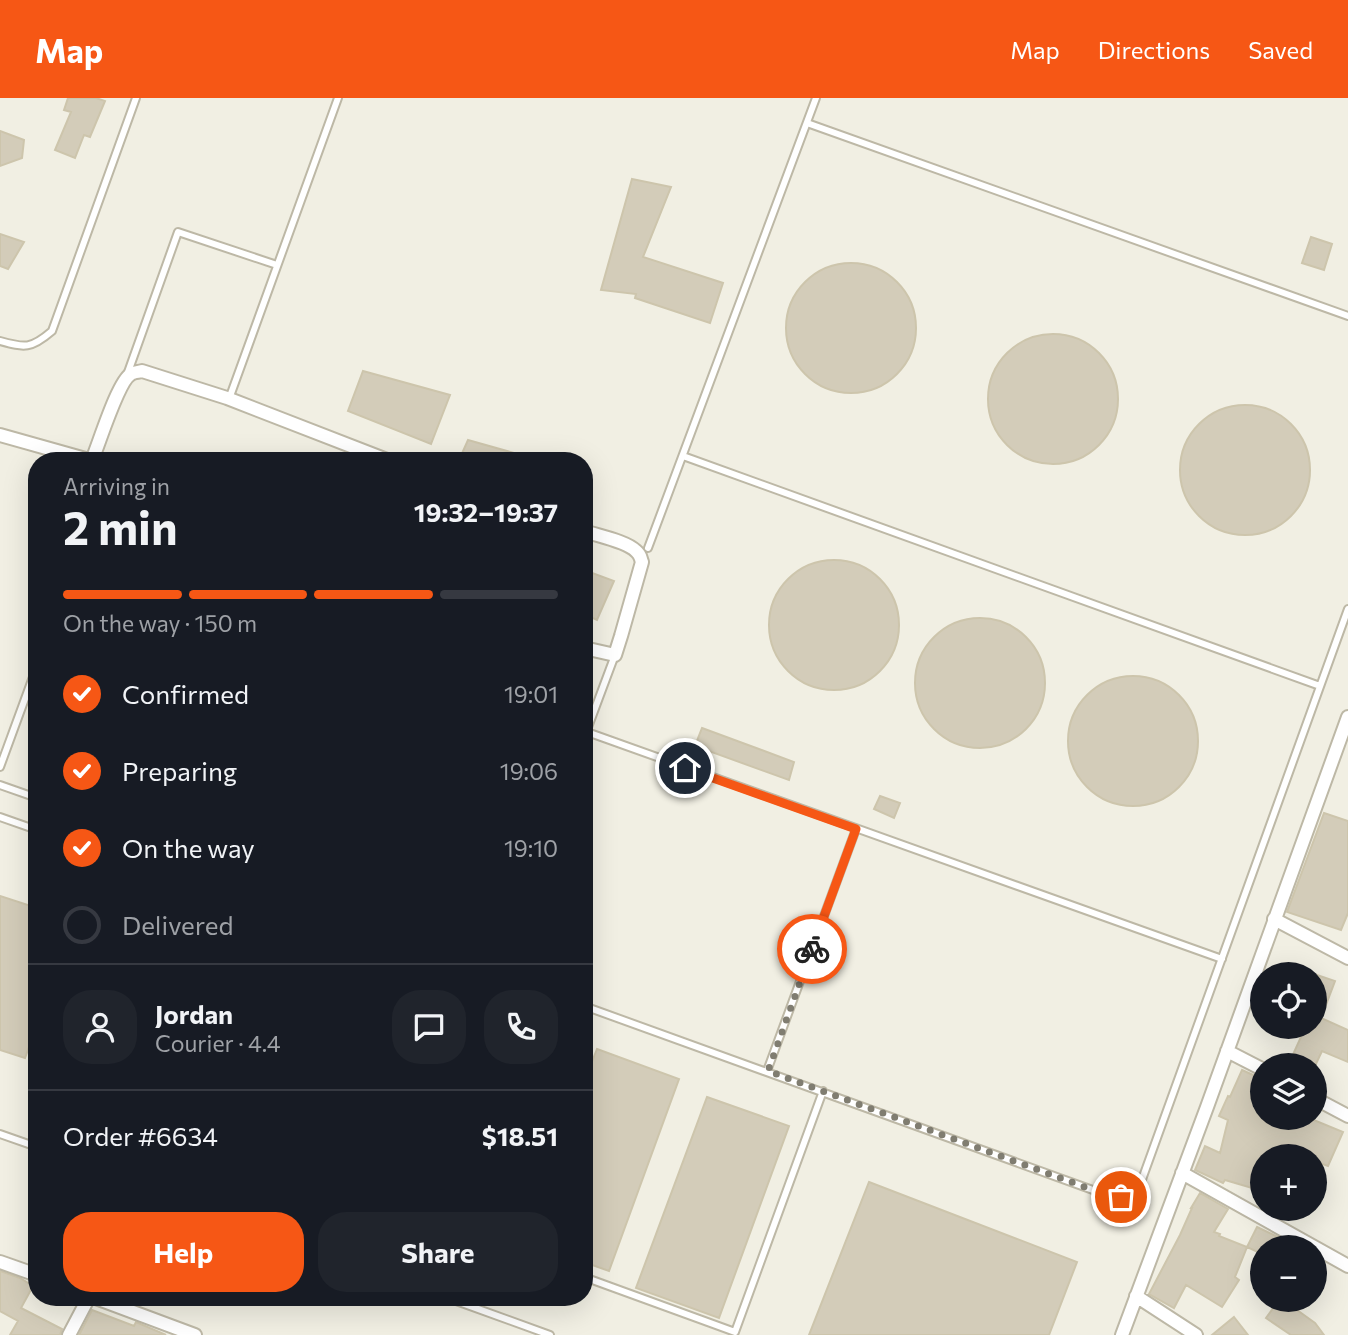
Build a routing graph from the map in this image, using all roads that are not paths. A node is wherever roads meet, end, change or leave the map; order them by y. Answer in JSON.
{"nodes":[{"id":1,"x":135,"y":98,"type":"edge"},
{"id":2,"x":338,"y":98,"type":"edge"},
{"id":3,"x":816,"y":98,"type":"edge"},
{"id":4,"x":807,"y":122,"type":"junction"},
{"id":5,"x":277,"y":265,"type":"junction"},
{"id":6,"x":1348,"y":316,"type":"edge"},
{"id":7,"x":0,"y":341,"type":"edge"},
{"id":8,"x":125,"y":379,"type":"junction"},
{"id":9,"x":229,"y":399,"type":"junction"},
{"id":10,"x":0,"y":435,"type":"edge"},
{"id":11,"x":62,"y":452,"type":"edge"},
{"id":12,"x":94,"y":452,"type":"edge"},
{"id":13,"x":366,"y":452,"type":"edge"},
{"id":14,"x":683,"y":456,"type":"junction"},
{"id":15,"x":593,"y":534,"type":"edge"},
{"id":16,"x":648,"y":548,"type":"dead end"},
{"id":17,"x":1348,"y":610,"type":"edge"},
{"id":18,"x":593,"y":650,"type":"edge"},
{"id":19,"x":615,"y":655,"type":"junction"},
{"id":20,"x":1320,"y":686,"type":"junction"},
{"id":21,"x":28,"y":690,"type":"edge"},
{"id":22,"x":593,"y":716,"type":"edge"},
{"id":23,"x":1348,"y":717,"type":"edge"},
{"id":24,"x":593,"y":737,"type":"edge"},
{"id":25,"x":0,"y":766,"type":"edge"},
{"id":26,"x":0,"y":785,"type":"edge"},
{"id":27,"x":28,"y":795,"type":"edge"},
{"id":28,"x":0,"y":817,"type":"edge"},
{"id":29,"x":28,"y":827,"type":"edge"},
{"id":30,"x":856,"y":829,"type":"junction"},
{"id":31,"x":1274,"y":919,"type":"junction"},
{"id":32,"x":1348,"y":958,"type":"edge"},
{"id":33,"x":1222,"y":959,"type":"junction"},
{"id":34,"x":593,"y":1009,"type":"edge"},
{"id":35,"x":1227,"y":1051,"type":"junction"},
{"id":36,"x":1250,"y":1063,"type":"edge"},
{"id":37,"x":768,"y":1071,"type":"junction"},
{"id":38,"x":822,"y":1091,"type":"junction"},
{"id":39,"x":1327,"y":1105,"type":"edge"},
{"id":40,"x":1348,"y":1116,"type":"edge"},
{"id":41,"x":0,"y":1134,"type":"edge"},
{"id":42,"x":28,"y":1144,"type":"edge"},
{"id":43,"x":1182,"y":1172,"type":"junction"},
{"id":44,"x":0,"y":1262,"type":"edge"},
{"id":45,"x":1348,"y":1266,"type":"edge"},
{"id":46,"x":28,"y":1272,"type":"edge"},
{"id":47,"x":593,"y":1280,"type":"edge"},
{"id":48,"x":1136,"y":1296,"type":"junction"},
{"id":49,"x":86,"y":1306,"type":"edge"},
{"id":50,"x":116,"y":1306,"type":"edge"},
{"id":51,"x":470,"y":1306,"type":"edge"},
{"id":52,"x":69,"y":1335,"type":"edge"},
{"id":53,"x":195,"y":1335,"type":"edge"},
{"id":54,"x":550,"y":1335,"type":"edge"},
{"id":55,"x":1122,"y":1335,"type":"edge"},
{"id":56,"x":1196,"y":1335,"type":"edge"}],
"edges":[{"from":1,"to":7,"type":"lane"},
{"from":2,"to":5,"type":"lane"},
{"from":3,"to":4,"type":"lane"},
{"from":4,"to":6,"type":"lane"},
{"from":4,"to":14,"type":"lane"},
{"from":5,"to":8,"type":"lane"},
{"from":5,"to":9,"type":"lane"},
{"from":8,"to":9,"type":"street"},
{"from":8,"to":12,"type":"street"},
{"from":9,"to":13,"type":"street"},
{"from":10,"to":11,"type":"street"},
{"from":14,"to":16,"type":"lane"},
{"from":14,"to":20,"type":"lane"},
{"from":15,"to":19,"type":"street"},
{"from":17,"to":20,"type":"lane"},
{"from":18,"to":19,"type":"street"},
{"from":19,"to":22,"type":"lane"},
{"from":20,"to":33,"type":"lane"},
{"from":21,"to":25,"type":"lane"},
{"from":23,"to":31,"type":"street"},
{"from":24,"to":30,"type":"lane"},
{"from":26,"to":27,"type":"lane"},
{"from":28,"to":29,"type":"lane"},
{"from":30,"to":33,"type":"lane"},
{"from":30,"to":37,"type":"lane"},
{"from":31,"to":32,"type":"street"},
{"from":31,"to":35,"type":"street"},
{"from":33,"to":38,"type":"lane"},
{"from":34,"to":37,"type":"lane"},
{"from":35,"to":36,"type":"street"},
{"from":35,"to":43,"type":"street"},
{"from":37,"to":38,"type":"lane"},
{"from":38,"to":47,"type":"lane"},
{"from":39,"to":40,"type":"street"},
{"from":41,"to":42,"type":"lane"},
{"from":43,"to":45,"type":"street"},
{"from":43,"to":48,"type":"street"},
{"from":44,"to":46,"type":"street"},
{"from":48,"to":55,"type":"street"},
{"from":48,"to":56,"type":"street"},
{"from":49,"to":52,"type":"street"},
{"from":50,"to":53,"type":"street"},
{"from":51,"to":54,"type":"lane"}]}
